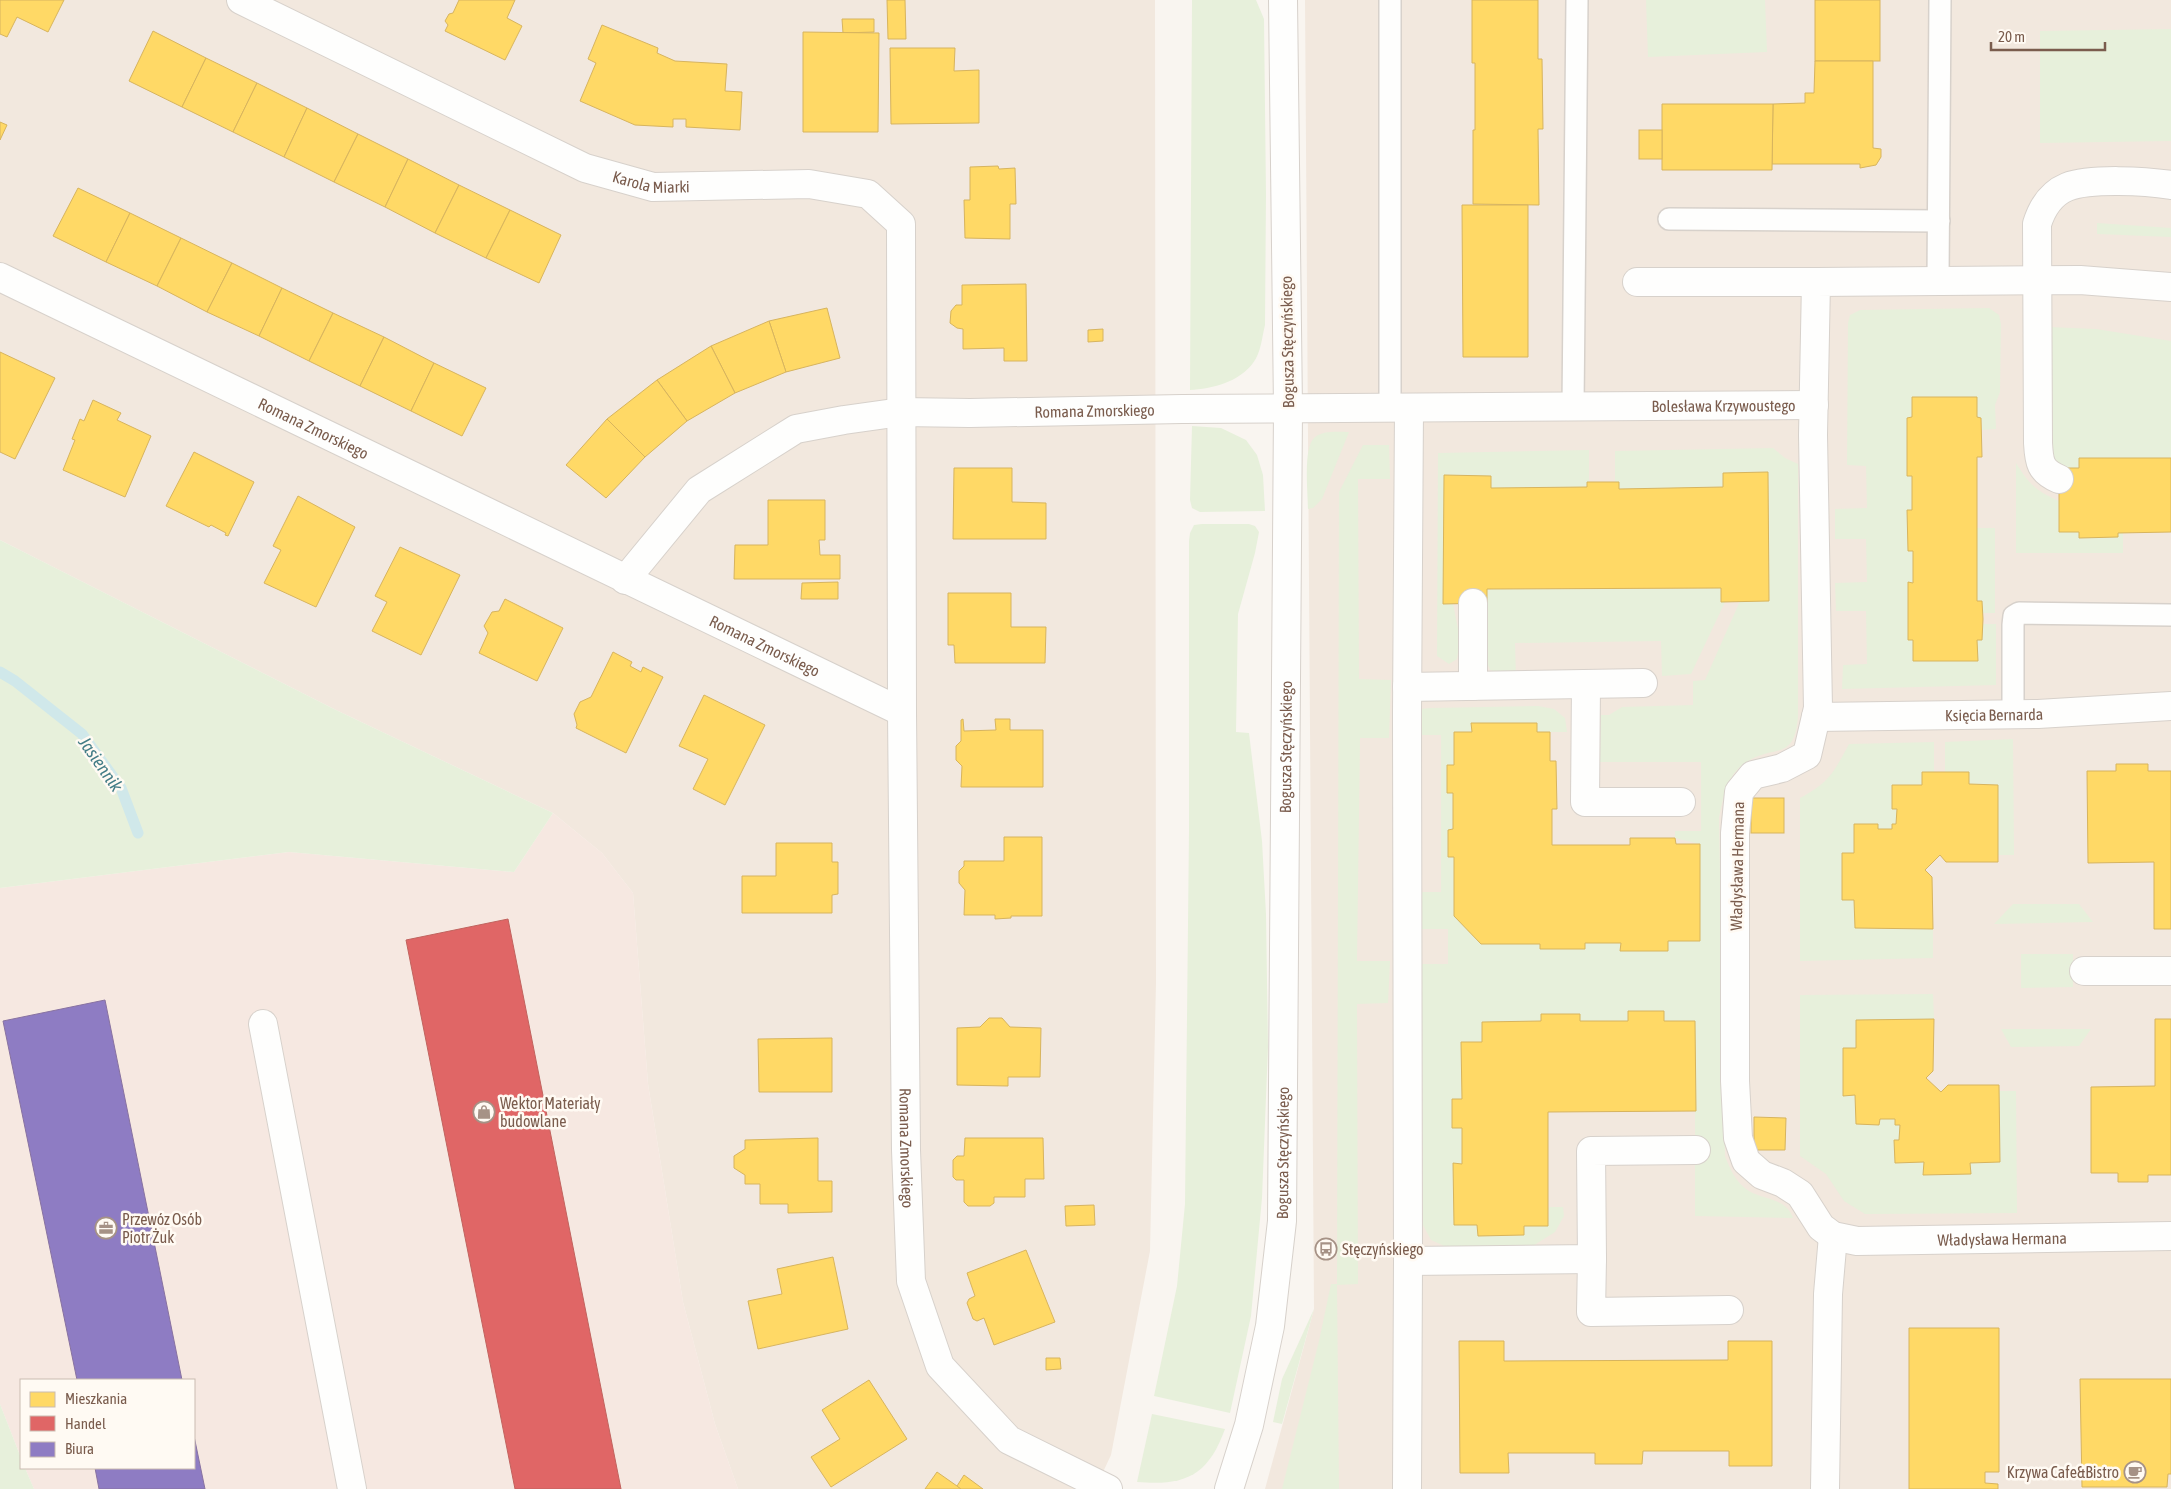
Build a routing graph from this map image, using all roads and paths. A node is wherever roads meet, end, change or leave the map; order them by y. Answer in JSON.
{"nodes":[{"id":1,"x":241,"y":0,"type":"edge"},
{"id":2,"x":1283,"y":0,"type":"edge"},
{"id":3,"x":1390,"y":0,"type":"edge"},
{"id":4,"x":1576,"y":0,"type":"edge"},
{"id":5,"x":1940,"y":0,"type":"edge"},
{"id":6,"x":2171,"y":185,"type":"edge"},
{"id":7,"x":1668,"y":219,"type":"dead end"},
{"id":8,"x":1939,"y":221,"type":"junction"},
{"id":9,"x":0,"y":277,"type":"edge"},
{"id":10,"x":1938,"y":280,"type":"junction"},
{"id":11,"x":2037,"y":280,"type":"junction"},
{"id":12,"x":1636,"y":282,"type":"dead end"},
{"id":13,"x":1816,"y":282,"type":"junction"},
{"id":14,"x":2171,"y":287,"type":"edge"},
{"id":15,"x":1814,"y":405,"type":"junction"},
{"id":16,"x":1573,"y":407,"type":"junction"},
{"id":17,"x":1288,"y":409,"type":"junction"},
{"id":18,"x":1399,"y":409,"type":"junction"},
{"id":19,"x":901,"y":412,"type":"junction"},
{"id":20,"x":2059,"y":479,"type":"dead end"},
{"id":21,"x":625,"y":580,"type":"junction"},
{"id":22,"x":1473,"y":603,"type":"dead end"},
{"id":23,"x":2171,"y":615,"type":"edge"},
{"id":24,"x":1643,"y":684,"type":"dead end"},
{"id":25,"x":1586,"y":685,"type":"junction"},
{"id":26,"x":1473,"y":686,"type":"junction"},
{"id":27,"x":1407,"y":687,"type":"junction"},
{"id":28,"x":2171,"y":706,"type":"edge"},
{"id":29,"x":902,"y":712,"type":"junction"},
{"id":30,"x":2013,"y":714,"type":"junction"},
{"id":31,"x":1816,"y":717,"type":"junction"},
{"id":32,"x":1681,"y":802,"type":"dead end"},
{"id":33,"x":2084,"y":971,"type":"dead end"},
{"id":34,"x":2171,"y":971,"type":"edge"},
{"id":35,"x":263,"y":1024,"type":"dead end"},
{"id":36,"x":1696,"y":1150,"type":"dead end"},
{"id":37,"x":1834,"y":1236,"type":"junction"},
{"id":38,"x":2171,"y":1236,"type":"edge"},
{"id":39,"x":1592,"y":1259,"type":"junction"},
{"id":40,"x":1408,"y":1261,"type":"junction"},
{"id":41,"x":1730,"y":1310,"type":"dead end"},
{"id":42,"x":352,"y":1489,"type":"edge"},
{"id":43,"x":1108,"y":1489,"type":"edge"},
{"id":44,"x":1229,"y":1489,"type":"edge"},
{"id":45,"x":1407,"y":1489,"type":"edge"},
{"id":46,"x":1825,"y":1489,"type":"edge"}],
"edges":[{"from":1,"to":19,"type":"street","name":"Karola Miarki"},
{"from":2,"to":17,"type":"street","name":"Bogusza Stęczyńskiego"},
{"from":3,"to":18,"type":"lane"},
{"from":4,"to":16,"type":"lane"},
{"from":5,"to":8,"type":"lane"},
{"from":6,"to":11,"type":"street"},
{"from":7,"to":8,"type":"lane"},
{"from":8,"to":10,"type":"lane"},
{"from":9,"to":21,"type":"street","name":"Romana Zmorskiego"},
{"from":10,"to":11,"type":"street"},
{"from":10,"to":13,"type":"street"},
{"from":11,"to":14,"type":"street"},
{"from":11,"to":20,"type":"street"},
{"from":12,"to":13,"type":"street"},
{"from":13,"to":15,"type":"street","name":"Bolesława Krzywoustego"},
{"from":15,"to":16,"type":"street","name":"Bolesława Krzywoustego"},
{"from":15,"to":31,"type":"street","name":"Władysława Hermana"},
{"from":16,"to":18,"type":"street","name":"Bolesława Krzywoustego"},
{"from":17,"to":18,"type":"street","name":"Bolesława Krzywoustego"},
{"from":17,"to":19,"type":"street","name":"Romana Zmorskiego"},
{"from":17,"to":44,"type":"street","name":"Bogusza Stęczyńskiego"},
{"from":18,"to":27,"type":"street"},
{"from":19,"to":21,"type":"street","name":"Romana Zmorskiego"},
{"from":19,"to":29,"type":"street","name":"Romana Zmorskiego"},
{"from":21,"to":29,"type":"street","name":"Romana Zmorskiego"},
{"from":22,"to":26,"type":"street"},
{"from":23,"to":30,"type":"lane"},
{"from":24,"to":25,"type":"street"},
{"from":25,"to":26,"type":"street"},
{"from":25,"to":32,"type":"street"},
{"from":26,"to":27,"type":"street"},
{"from":27,"to":40,"type":"street"},
{"from":28,"to":30,"type":"street","name":"Księcia Bernarda"},
{"from":29,"to":43,"type":"street","name":"Romana Zmorskiego"},
{"from":30,"to":31,"type":"street","name":"Księcia Bernarda"},
{"from":31,"to":37,"type":"street","name":"Władysława Hermana"},
{"from":33,"to":34,"type":"street"},
{"from":35,"to":42,"type":"street"},
{"from":36,"to":39,"type":"street"},
{"from":37,"to":38,"type":"street","name":"Władysława Hermana"},
{"from":37,"to":46,"type":"street"},
{"from":39,"to":40,"type":"street"},
{"from":39,"to":41,"type":"street"},
{"from":40,"to":45,"type":"street"}]}
